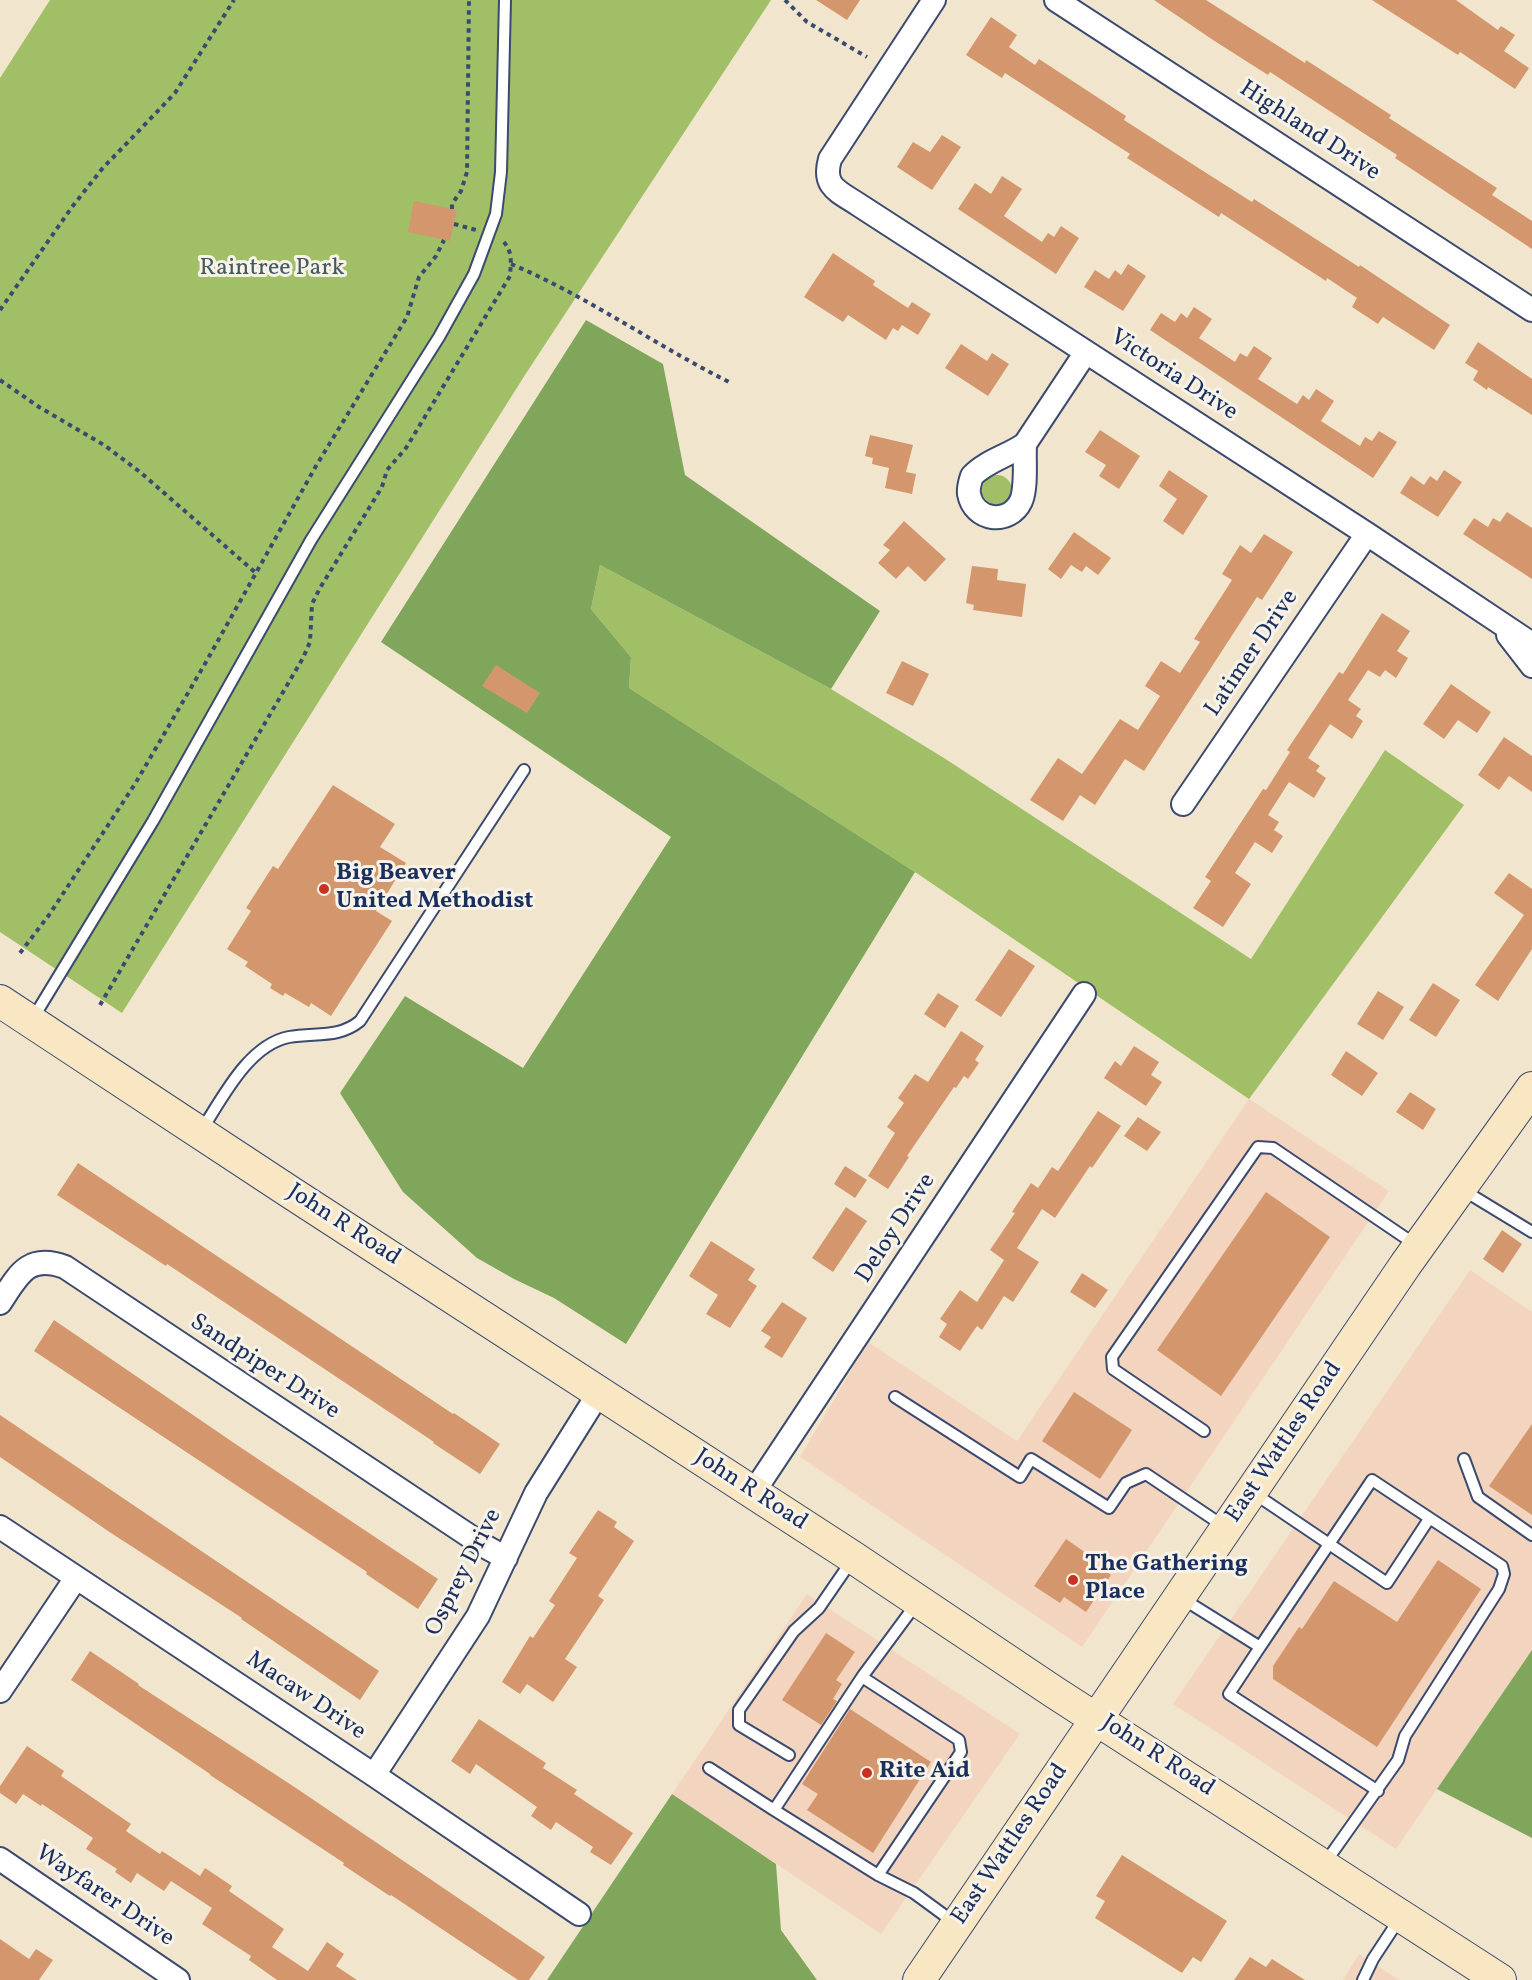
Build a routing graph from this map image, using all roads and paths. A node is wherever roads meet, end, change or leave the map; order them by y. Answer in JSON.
{"nodes":[{"id":1,"x":234,"y":0,"type":"edge"},
{"id":2,"x":469,"y":0,"type":"edge"},
{"id":3,"x":505,"y":0,"type":"edge"},
{"id":4,"x":785,"y":0,"type":"edge"},
{"id":5,"x":933,"y":0,"type":"edge"},
{"id":6,"x":1056,"y":0,"type":"edge"},
{"id":7,"x":867,"y":57,"type":"dead end"},
{"id":8,"x":452,"y":209,"type":"dead end"},
{"id":9,"x":454,"y":224,"type":"dead end"},
{"id":10,"x":490,"y":234,"type":"junction"},
{"id":11,"x":444,"y":240,"type":"dead end"},
{"id":12,"x":511,"y":264,"type":"junction"},
{"id":13,"x":0,"y":310,"type":"edge"},
{"id":14,"x":1532,"y":310,"type":"edge"},
{"id":15,"x":1086,"y":352,"type":"junction"},
{"id":16,"x":0,"y":380,"type":"edge"},
{"id":17,"x":729,"y":382,"type":"dead end"},
{"id":18,"x":1025,"y":444,"type":"dead end"},
{"id":19,"x":1367,"y":534,"type":"junction"},
{"id":20,"x":256,"y":573,"type":"junction"},
{"id":21,"x":1498,"y":622,"type":"junction"},
{"id":22,"x":1532,"y":644,"type":"edge"},
{"id":23,"x":1532,"y":666,"type":"edge"},
{"id":24,"x":524,"y":770,"type":"dead end"},
{"id":25,"x":1184,"y":804,"type":"dead end"},
{"id":26,"x":20,"y":953,"type":"dead end"},
{"id":27,"x":1084,"y":994,"type":"dead end"},
{"id":28,"x":0,"y":1001,"type":"edge"},
{"id":29,"x":100,"y":1005,"type":"dead end"},
{"id":30,"x":31,"y":1021,"type":"junction"},
{"id":31,"x":1532,"y":1088,"type":"edge"},
{"id":32,"x":200,"y":1133,"type":"junction"},
{"id":33,"x":1461,"y":1188,"type":"junction"},
{"id":34,"x":1532,"y":1232,"type":"edge"},
{"id":35,"x":1419,"y":1247,"type":"junction"},
{"id":36,"x":0,"y":1303,"type":"edge"},
{"id":37,"x":600,"y":1391,"type":"junction"},
{"id":38,"x":895,"y":1397,"type":"dead end"},
{"id":39,"x":1204,"y":1431,"type":"dead end"},
{"id":40,"x":1464,"y":1459,"type":"dead end"},
{"id":41,"x":1252,"y":1491,"type":"junction"},
{"id":42,"x":753,"y":1493,"type":"junction"},
{"id":43,"x":1429,"y":1519,"type":"junction"},
{"id":44,"x":0,"y":1527,"type":"edge"},
{"id":45,"x":1227,"y":1529,"type":"junction"},
{"id":46,"x":1532,"y":1535,"type":"edge"},
{"id":47,"x":1329,"y":1544,"type":"junction"},
{"id":48,"x":506,"y":1558,"type":"junction"},
{"id":49,"x":854,"y":1558,"type":"junction"},
{"id":50,"x":76,"y":1578,"type":"junction"},
{"id":51,"x":1180,"y":1597,"type":"junction"},
{"id":52,"x":918,"y":1601,"type":"junction"},
{"id":53,"x":1260,"y":1647,"type":"junction"},
{"id":54,"x":862,"y":1677,"type":"junction"},
{"id":55,"x":0,"y":1691,"type":"edge"},
{"id":56,"x":1096,"y":1718,"type":"junction"},
{"id":57,"x":789,"y":1755,"type":"dead end"},
{"id":58,"x":709,"y":1768,"type":"dead end"},
{"id":59,"x":374,"y":1775,"type":"junction"},
{"id":60,"x":1378,"y":1791,"type":"junction"},
{"id":61,"x":774,"y":1810,"type":"junction"},
{"id":62,"x":0,"y":1859,"type":"edge"},
{"id":63,"x":1324,"y":1865,"type":"junction"},
{"id":64,"x":878,"y":1875,"type":"junction"},
{"id":65,"x":579,"y":1914,"type":"dead end"},
{"id":66,"x":1402,"y":1916,"type":"junction"},
{"id":67,"x":957,"y":1925,"type":"junction"},
{"id":68,"x":178,"y":1980,"type":"edge"},
{"id":69,"x":919,"y":1980,"type":"edge"},
{"id":70,"x":1363,"y":1980,"type":"edge"},
{"id":71,"x":1500,"y":1980,"type":"edge"}],
"edges":[{"from":1,"to":13,"type":"path"},
{"from":2,"to":8,"type":"path"},
{"from":3,"to":10,"type":"lane"},
{"from":4,"to":7,"type":"path"},
{"from":5,"to":15,"type":"street","name":"Victoria Drive"},
{"from":6,"to":14,"type":"street","name":"Highland Drive"},
{"from":9,"to":10,"type":"path"},
{"from":10,"to":12,"type":"path"},
{"from":10,"to":30,"type":"lane"},
{"from":11,"to":20,"type":"path"},
{"from":12,"to":17,"type":"path"},
{"from":12,"to":29,"type":"path"},
{"from":15,"to":18,"type":"street"},
{"from":15,"to":19,"type":"street","name":"Victoria Drive"},
{"from":16,"to":20,"type":"path"},
{"from":19,"to":21,"type":"street","name":"Victoria Drive"},
{"from":19,"to":25,"type":"street","name":"Latimer Drive"},
{"from":20,"to":26,"type":"path"},
{"from":21,"to":22,"type":"street","name":"Victoria Drive"},
{"from":21,"to":23,"type":"street","name":"Victoria Drive"},
{"from":24,"to":32,"type":"lane"},
{"from":27,"to":42,"type":"street","name":"Deloy Drive"},
{"from":28,"to":30,"type":"main road","name":"John R Road"},
{"from":30,"to":32,"type":"main road","name":"John R Road"},
{"from":31,"to":33,"type":"main road","name":"East Wattles Road"},
{"from":32,"to":37,"type":"main road","name":"John R Road"},
{"from":33,"to":34,"type":"lane"},
{"from":33,"to":35,"type":"main road","name":"East Wattles Road"},
{"from":35,"to":39,"type":"lane"},
{"from":35,"to":41,"type":"main road","name":"East Wattles Road"},
{"from":36,"to":48,"type":"street","name":"Sandpiper Drive"},
{"from":37,"to":42,"type":"main road","name":"John R Road"},
{"from":37,"to":48,"type":"street","name":"Osprey Drive"},
{"from":38,"to":45,"type":"lane"},
{"from":40,"to":46,"type":"lane"},
{"from":41,"to":45,"type":"main road","name":"East Wattles Road"},
{"from":41,"to":47,"type":"lane"},
{"from":42,"to":49,"type":"main road","name":"John R Road"},
{"from":43,"to":47,"type":"lane"},
{"from":43,"to":47,"type":"lane"},
{"from":43,"to":60,"type":"lane"},
{"from":44,"to":50,"type":"street","name":"Macaw Drive"},
{"from":45,"to":51,"type":"main road","name":"East Wattles Road"},
{"from":47,"to":53,"type":"lane"},
{"from":48,"to":59,"type":"street","name":"Osprey Drive"},
{"from":49,"to":52,"type":"main road","name":"John R Road"},
{"from":49,"to":57,"type":"lane"},
{"from":50,"to":55,"type":"street"},
{"from":50,"to":59,"type":"street","name":"Macaw Drive"},
{"from":51,"to":53,"type":"lane"},
{"from":51,"to":56,"type":"main road","name":"East Wattles Road"},
{"from":52,"to":54,"type":"lane"},
{"from":52,"to":56,"type":"main road","name":"John R Road"},
{"from":53,"to":60,"type":"lane"},
{"from":54,"to":61,"type":"lane"},
{"from":54,"to":64,"type":"lane"},
{"from":56,"to":63,"type":"main road","name":"John R Road"},
{"from":56,"to":67,"type":"main road","name":"East Wattles Road"},
{"from":58,"to":61,"type":"lane"},
{"from":59,"to":65,"type":"street","name":"Macaw Drive"},
{"from":60,"to":63,"type":"lane"},
{"from":61,"to":64,"type":"lane"},
{"from":62,"to":68,"type":"street","name":"Wayfarer Drive"},
{"from":63,"to":66,"type":"main road","name":"John R Road"},
{"from":64,"to":67,"type":"lane"},
{"from":66,"to":70,"type":"lane"},
{"from":66,"to":71,"type":"main road","name":"John R Road"},
{"from":67,"to":69,"type":"main road","name":"East Wattles Road"}]}
